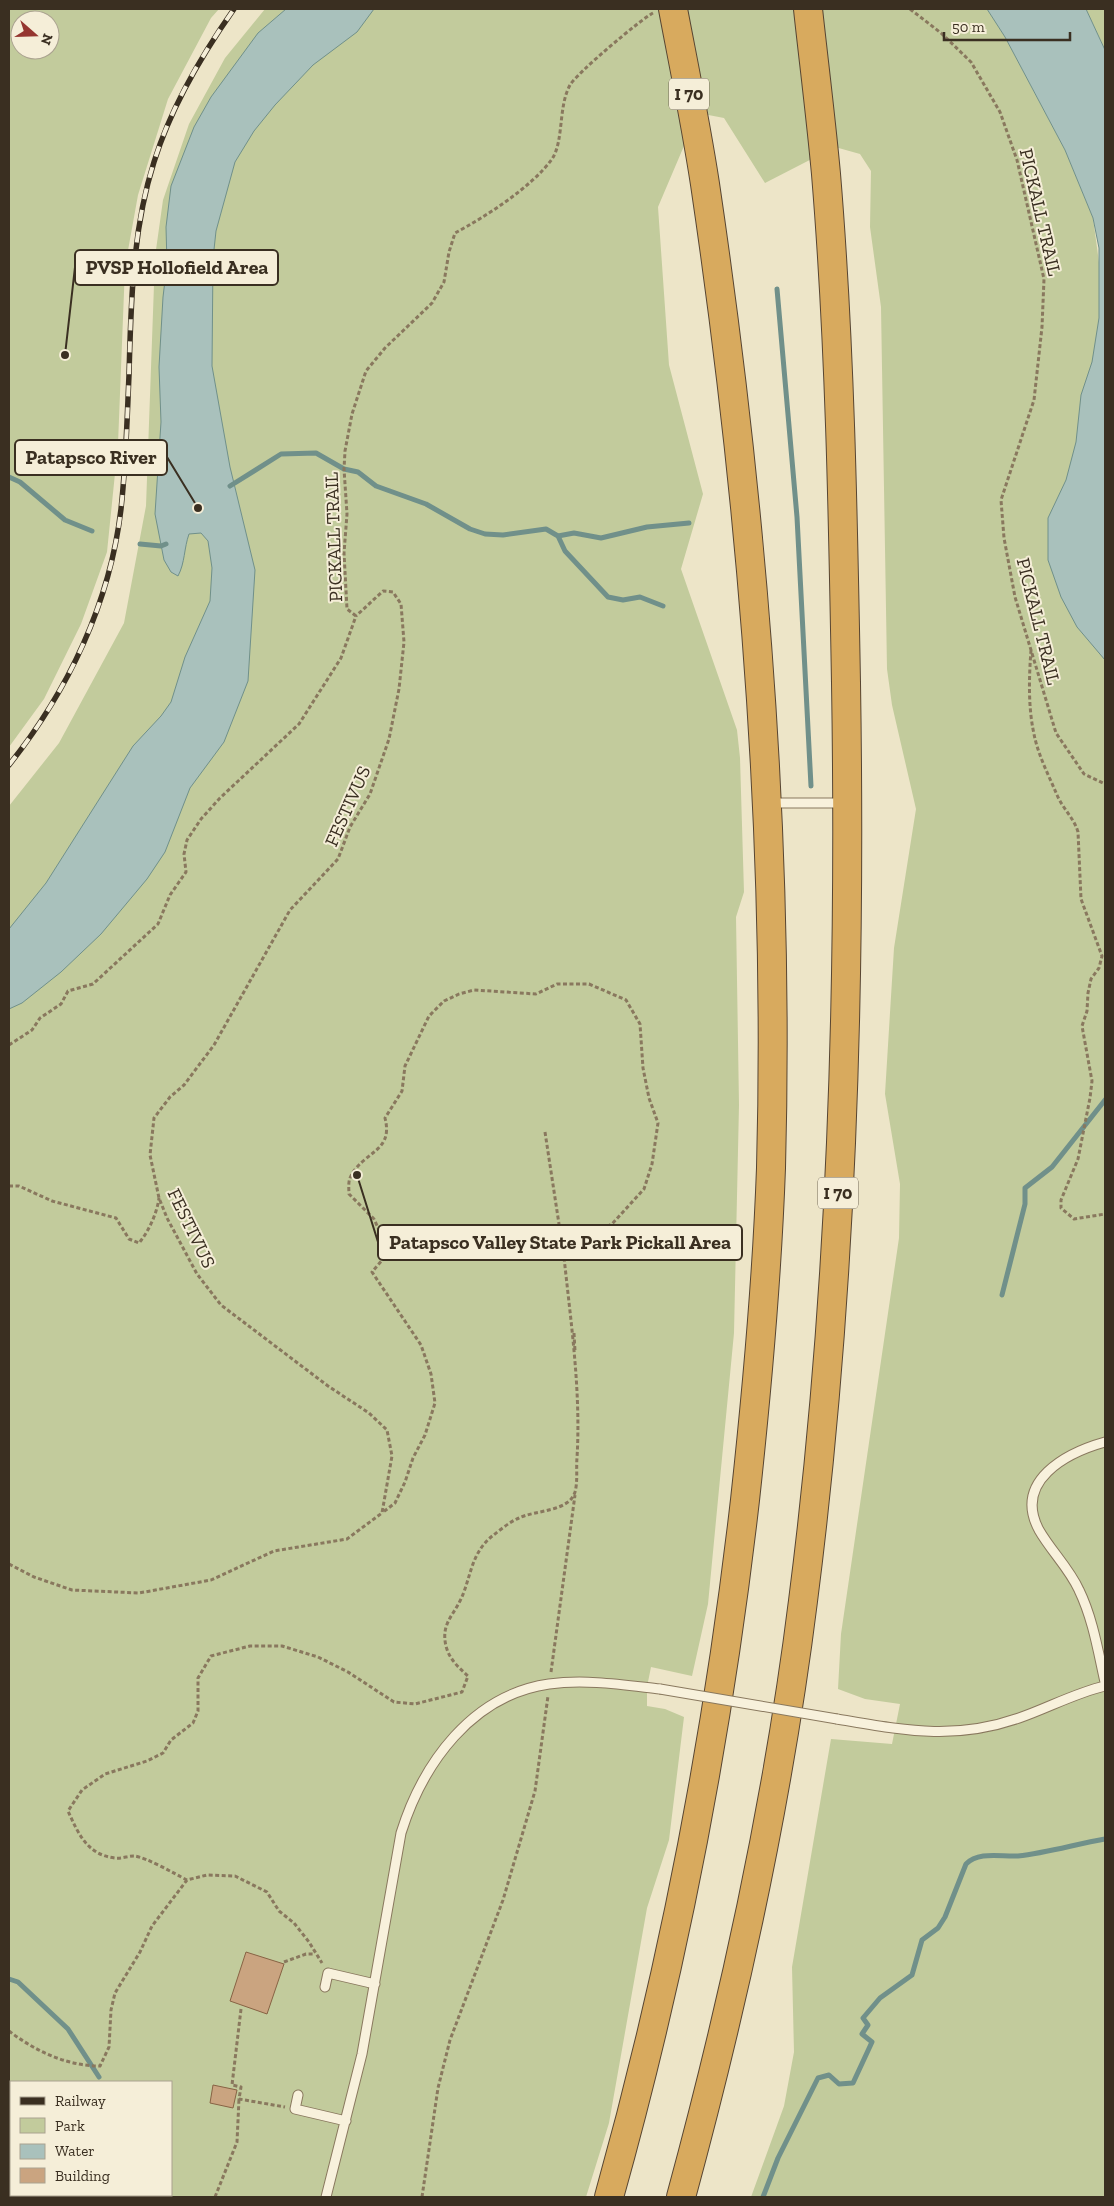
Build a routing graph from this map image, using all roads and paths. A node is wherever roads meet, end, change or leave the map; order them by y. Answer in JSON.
{"nodes":[{"id":1,"x":808,"y":9,"type":"edge"},
{"id":2,"x":910,"y":9,"type":"edge"},
{"id":3,"x":664,"y":10,"type":"edge"},
{"id":4,"x":356,"y":616,"type":"junction"},
{"id":5,"x":1031,"y":647,"type":"junction"},
{"id":6,"x":1105,"y":784,"type":"edge"},
{"id":7,"x":768,"y":803,"type":"junction"},
{"id":8,"x":848,"y":803,"type":"junction"},
{"id":9,"x":9,"y":1045,"type":"edge"},
{"id":10,"x":545,"y":1132,"type":"dead end"},
{"id":11,"x":9,"y":1186,"type":"edge"},
{"id":12,"x":159,"y":1198,"type":"junction"},
{"id":13,"x":1105,"y":1214,"type":"edge"},
{"id":14,"x":564,"y":1257,"type":"junction"},
{"id":15,"x":1105,"y":1442,"type":"edge"},
{"id":16,"x":575,"y":1492,"type":"junction"},
{"id":17,"x":382,"y":1513,"type":"junction"},
{"id":18,"x":9,"y":1564,"type":"edge"},
{"id":19,"x":550,"y":1684,"type":"junction"},
{"id":20,"x":1105,"y":1684,"type":"edge"},
{"id":21,"x":187,"y":1880,"type":"junction"},
{"id":22,"x":284,"y":1962,"type":"dead end"},
{"id":23,"x":375,"y":1984,"type":"junction"},
{"id":24,"x":325,"y":1987,"type":"dead end"},
{"id":25,"x":241,"y":2009,"type":"dead end"},
{"id":26,"x":9,"y":2031,"type":"edge"},
{"id":27,"x":298,"y":2095,"type":"dead end"},
{"id":28,"x":239,"y":2099,"type":"junction"},
{"id":29,"x":295,"y":2109,"type":"junction"},
{"id":30,"x":346,"y":2121,"type":"junction"},
{"id":31,"x":215,"y":2197,"type":"edge"},
{"id":32,"x":326,"y":2197,"type":"edge"},
{"id":33,"x":422,"y":2197,"type":"edge"},
{"id":34,"x":609,"y":2197,"type":"edge"},
{"id":35,"x":681,"y":2197,"type":"edge"}],
"edges":[{"from":1,"to":8,"type":"highway","number":"I 70"},
{"from":2,"to":5,"type":"path","name":"PICKALL TRAIL"},
{"from":3,"to":4,"type":"path","name":"PICKALL TRAIL"},
{"from":3,"to":7,"type":"highway","number":"I 70"},
{"from":4,"to":9,"type":"path","name":"PICKALL TRAIL"},
{"from":4,"to":12,"type":"path","name":"FESTIVUS"},
{"from":5,"to":6,"type":"path","name":"PICKALL TRAIL"},
{"from":5,"to":13,"type":"path"},
{"from":7,"to":8,"type":"lane"},
{"from":7,"to":34,"type":"highway","number":"I 70"},
{"from":8,"to":35,"type":"highway","number":"I 70"},
{"from":10,"to":14,"type":"path"},
{"from":11,"to":12,"type":"path"},
{"from":12,"to":17,"type":"path","name":"FESTIVUS"},
{"from":14,"to":16,"type":"path"},
{"from":14,"to":17,"type":"path"},
{"from":15,"to":20,"type":"lane"},
{"from":16,"to":19,"type":"path"},
{"from":16,"to":21,"type":"path"},
{"from":17,"to":18,"type":"path"},
{"from":19,"to":20,"type":"lane","bridge":true},
{"from":19,"to":23,"type":"lane"},
{"from":19,"to":33,"type":"path"},
{"from":21,"to":22,"type":"path"},
{"from":21,"to":26,"type":"path"},
{"from":23,"to":24,"type":"lane"},
{"from":23,"to":30,"type":"lane"},
{"from":25,"to":28,"type":"path"},
{"from":27,"to":29,"type":"lane"},
{"from":28,"to":29,"type":"path"},
{"from":28,"to":31,"type":"path"},
{"from":29,"to":30,"type":"lane"},
{"from":30,"to":32,"type":"lane"}]}
